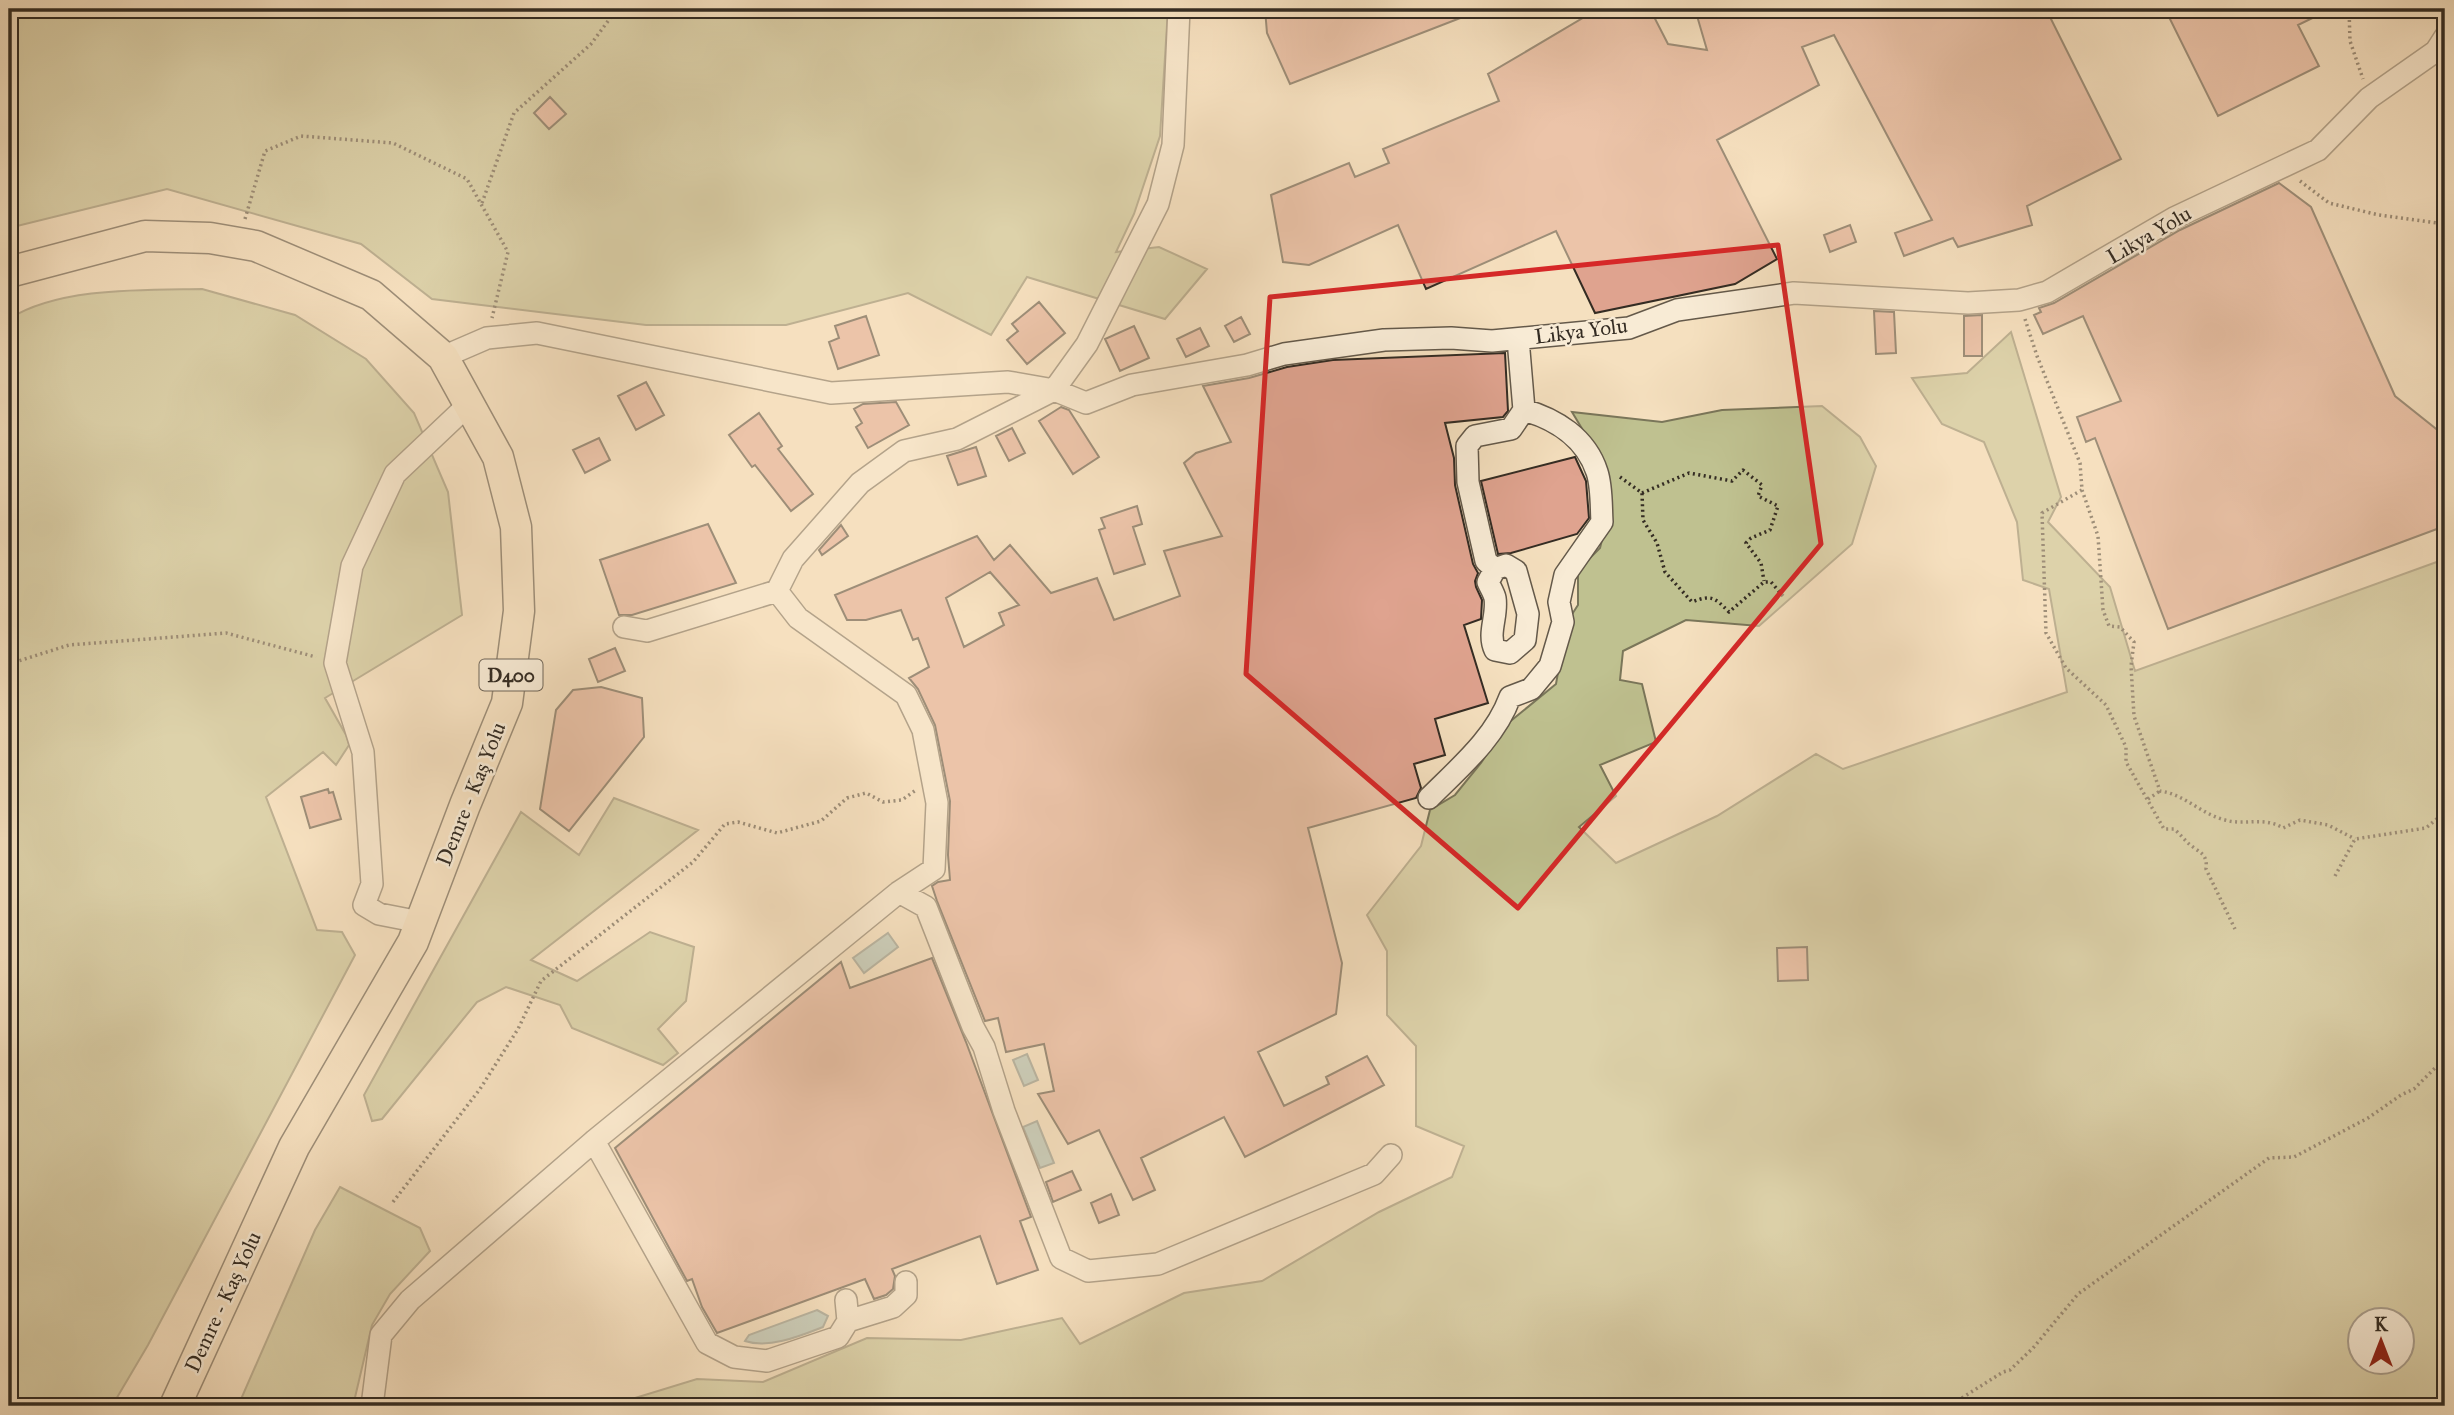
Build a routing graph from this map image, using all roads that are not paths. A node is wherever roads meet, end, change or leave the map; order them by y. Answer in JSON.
{"nodes":[{"id":1,"x":1179,"y":9,"type":"edge"},
{"id":2,"x":2445,"y":37,"type":"edge"},
{"id":3,"x":9,"y":272,"type":"edge"},
{"id":4,"x":1518,"y":339,"type":"junction"},
{"id":5,"x":443,"y":357,"type":"junction"},
{"id":6,"x":1054,"y":390,"type":"junction"},
{"id":7,"x":468,"y":404,"type":"junction"},
{"id":8,"x":1524,"y":410,"type":"junction"},
{"id":9,"x":1495,"y":569,"type":"dead end"},
{"id":10,"x":777,"y":591,"type":"junction"},
{"id":11,"x":624,"y":626,"type":"dead end"},
{"id":12,"x":1429,"y":798,"type":"dead end"},
{"id":13,"x":900,"y":892,"type":"junction"},
{"id":14,"x":420,"y":922,"type":"junction"},
{"id":15,"x":594,"y":1141,"type":"junction"},
{"id":16,"x":1391,"y":1155,"type":"dead end"},
{"id":17,"x":906,"y":1282,"type":"dead end"},
{"id":18,"x":175,"y":1406,"type":"edge"},
{"id":19,"x":372,"y":1406,"type":"edge"}],
"edges":[{"from":1,"to":6,"type":"street"},
{"from":2,"to":4,"type":"street","name":"Likya Yolu"},
{"from":3,"to":5,"type":"highway","name":"Demre - Kaş Yolu","number":"D400"},
{"from":4,"to":6,"type":"street","name":"Likya Yolu"},
{"from":4,"to":8,"type":"street"},
{"from":5,"to":6,"type":"street","name":"Likya Yolu"},
{"from":5,"to":7,"type":"highway","name":"Demre - Kaş Yolu","number":"D400"},
{"from":6,"to":10,"type":"street"},
{"from":7,"to":14,"type":"highway","name":"Demre - Kaş Yolu","number":"D400"},
{"from":7,"to":14,"type":"street"},
{"from":8,"to":9,"type":"street"},
{"from":8,"to":12,"type":"street"},
{"from":10,"to":11,"type":"street"},
{"from":10,"to":13,"type":"street"},
{"from":13,"to":15,"type":"street"},
{"from":13,"to":16,"type":"street"},
{"from":14,"to":18,"type":"highway","name":"Demre - Kaş Yolu","number":"D400"},
{"from":15,"to":17,"type":"street"},
{"from":15,"to":19,"type":"street"}]}
